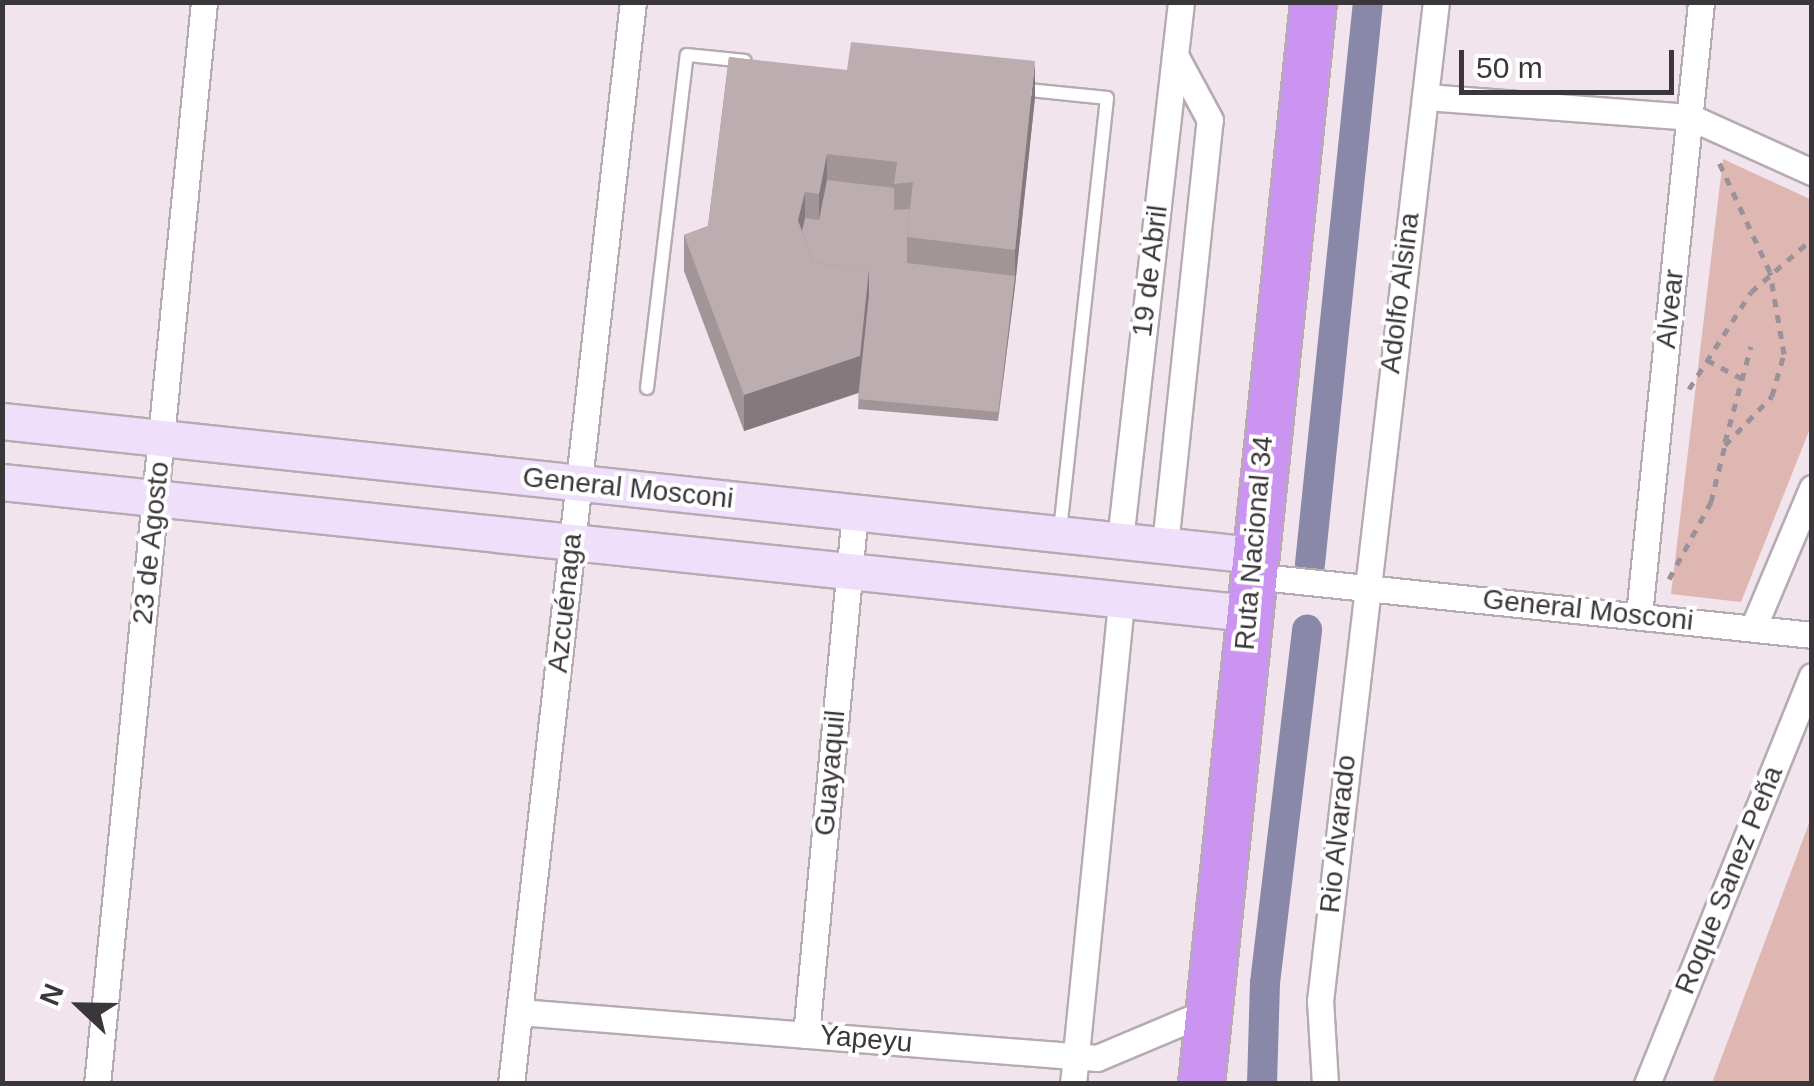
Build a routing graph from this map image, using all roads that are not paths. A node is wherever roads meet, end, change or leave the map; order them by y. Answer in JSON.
{"nodes":[{"id":1,"x":204,"y":2,"type":"edge"},
{"id":2,"x":633,"y":2,"type":"edge"},
{"id":3,"x":1181,"y":2,"type":"edge"},
{"id":4,"x":1314,"y":2,"type":"edge"},
{"id":5,"x":1436,"y":2,"type":"edge"},
{"id":6,"x":1701,"y":2,"type":"edge"},
{"id":7,"x":1175,"y":55,"type":"junction"},
{"id":8,"x":763,"y":62,"type":"edge"},
{"id":9,"x":992,"y":86,"type":"edge"},
{"id":10,"x":1424,"y":97,"type":"junction"},
{"id":11,"x":1690,"y":117,"type":"junction"},
{"id":12,"x":1812,"y":172,"type":"edge"},
{"id":13,"x":647,"y":388,"type":"dead end"},
{"id":14,"x":2,"y":421,"type":"edge"},
{"id":15,"x":161,"y":438,"type":"junction"},
{"id":16,"x":2,"y":482,"type":"edge"},
{"id":17,"x":578,"y":482,"type":"junction"},
{"id":18,"x":1812,"y":488,"type":"edge"},
{"id":19,"x":155,"y":498,"type":"junction"},
{"id":20,"x":855,"y":512,"type":"junction"},
{"id":21,"x":1060,"y":534,"type":"junction"},
{"id":22,"x":1120,"y":540,"type":"junction"},
{"id":23,"x":572,"y":542,"type":"junction"},
{"id":24,"x":1164,"y":545,"type":"junction"},
{"id":25,"x":848,"y":570,"type":"junction"},
{"id":26,"x":1251,"y":581,"type":"junction"},
{"id":27,"x":1364,"y":584,"type":"junction"},
{"id":28,"x":1122,"y":600,"type":"junction"},
{"id":29,"x":1638,"y":616,"type":"junction"},
{"id":30,"x":1754,"y":628,"type":"junction"},
{"id":31,"x":1812,"y":635,"type":"edge"},
{"id":32,"x":1812,"y":676,"type":"edge"},
{"id":33,"x":519,"y":1012,"type":"junction"},
{"id":34,"x":1204,"y":1013,"type":"junction"},
{"id":35,"x":806,"y":1034,"type":"junction"},
{"id":36,"x":1076,"y":1056,"type":"junction"},
{"id":37,"x":97,"y":1084,"type":"edge"},
{"id":38,"x":511,"y":1084,"type":"edge"},
{"id":39,"x":1073,"y":1084,"type":"edge"},
{"id":40,"x":1201,"y":1084,"type":"edge"},
{"id":41,"x":1325,"y":1084,"type":"edge"},
{"id":42,"x":1647,"y":1084,"type":"edge"}],
"edges":[{"from":1,"to":15,"type":"street","name":"23 de Agosto"},
{"from":2,"to":17,"type":"street","name":"Azcuénaga"},
{"from":3,"to":7,"type":"street","name":"19 de Abril"},
{"from":4,"to":26,"type":"highway","name":"Ruta Nacional 34"},
{"from":5,"to":10,"type":"street","name":"Adolfo Alsina"},
{"from":6,"to":11,"type":"street","name":"Alvear"},
{"from":7,"to":22,"type":"street","name":"19 de Abril"},
{"from":7,"to":24,"type":"street"},
{"from":8,"to":13,"type":"lane"},
{"from":9,"to":21,"type":"lane"},
{"from":10,"to":11,"type":"street"},
{"from":10,"to":27,"type":"street","name":"Adolfo Alsina"},
{"from":11,"to":12,"type":"street"},
{"from":11,"to":29,"type":"street","name":"Alvear"},
{"from":14,"to":15,"type":"main road","name":"General Mosconi"},
{"from":15,"to":17,"type":"main road","name":"General Mosconi"},
{"from":15,"to":19,"type":"street","name":"23 de Agosto"},
{"from":16,"to":19,"type":"main road"},
{"from":17,"to":20,"type":"main road","name":"General Mosconi"},
{"from":17,"to":23,"type":"street","name":"Azcuénaga"},
{"from":18,"to":30,"type":"street"},
{"from":19,"to":23,"type":"main road"},
{"from":19,"to":37,"type":"street","name":"23 de Agosto"},
{"from":20,"to":21,"type":"main road","name":"General Mosconi"},
{"from":20,"to":25,"type":"street","name":"Guayaquil"},
{"from":21,"to":22,"type":"main road","name":"General Mosconi"},
{"from":22,"to":24,"type":"main road","name":"General Mosconi"},
{"from":23,"to":25,"type":"main road"},
{"from":23,"to":33,"type":"street","name":"Azcuénaga"},
{"from":24,"to":26,"type":"main road","name":"General Mosconi"},
{"from":25,"to":28,"type":"main road"},
{"from":25,"to":35,"type":"street","name":"Guayaquil"},
{"from":26,"to":27,"type":"street","name":"General Mosconi"},
{"from":26,"to":28,"type":"main road"},
{"from":26,"to":34,"type":"highway","name":"Ruta Nacional 34"},
{"from":27,"to":29,"type":"street","name":"General Mosconi"},
{"from":27,"to":41,"type":"street","name":"Rio Alvarado"},
{"from":28,"to":36,"type":"street"},
{"from":29,"to":30,"type":"street","name":"General Mosconi"},
{"from":30,"to":31,"type":"street","name":"General Mosconi"},
{"from":32,"to":42,"type":"street","name":"Roque Sanez Peña"},
{"from":33,"to":35,"type":"street","name":"Yapeyu"},
{"from":33,"to":38,"type":"street","name":"Azcuénaga"},
{"from":34,"to":36,"type":"street","name":"Yapeyu"},
{"from":34,"to":40,"type":"highway","name":"Ruta Nacional 34"},
{"from":35,"to":36,"type":"street","name":"Yapeyu"},
{"from":36,"to":39,"type":"street"}]}
